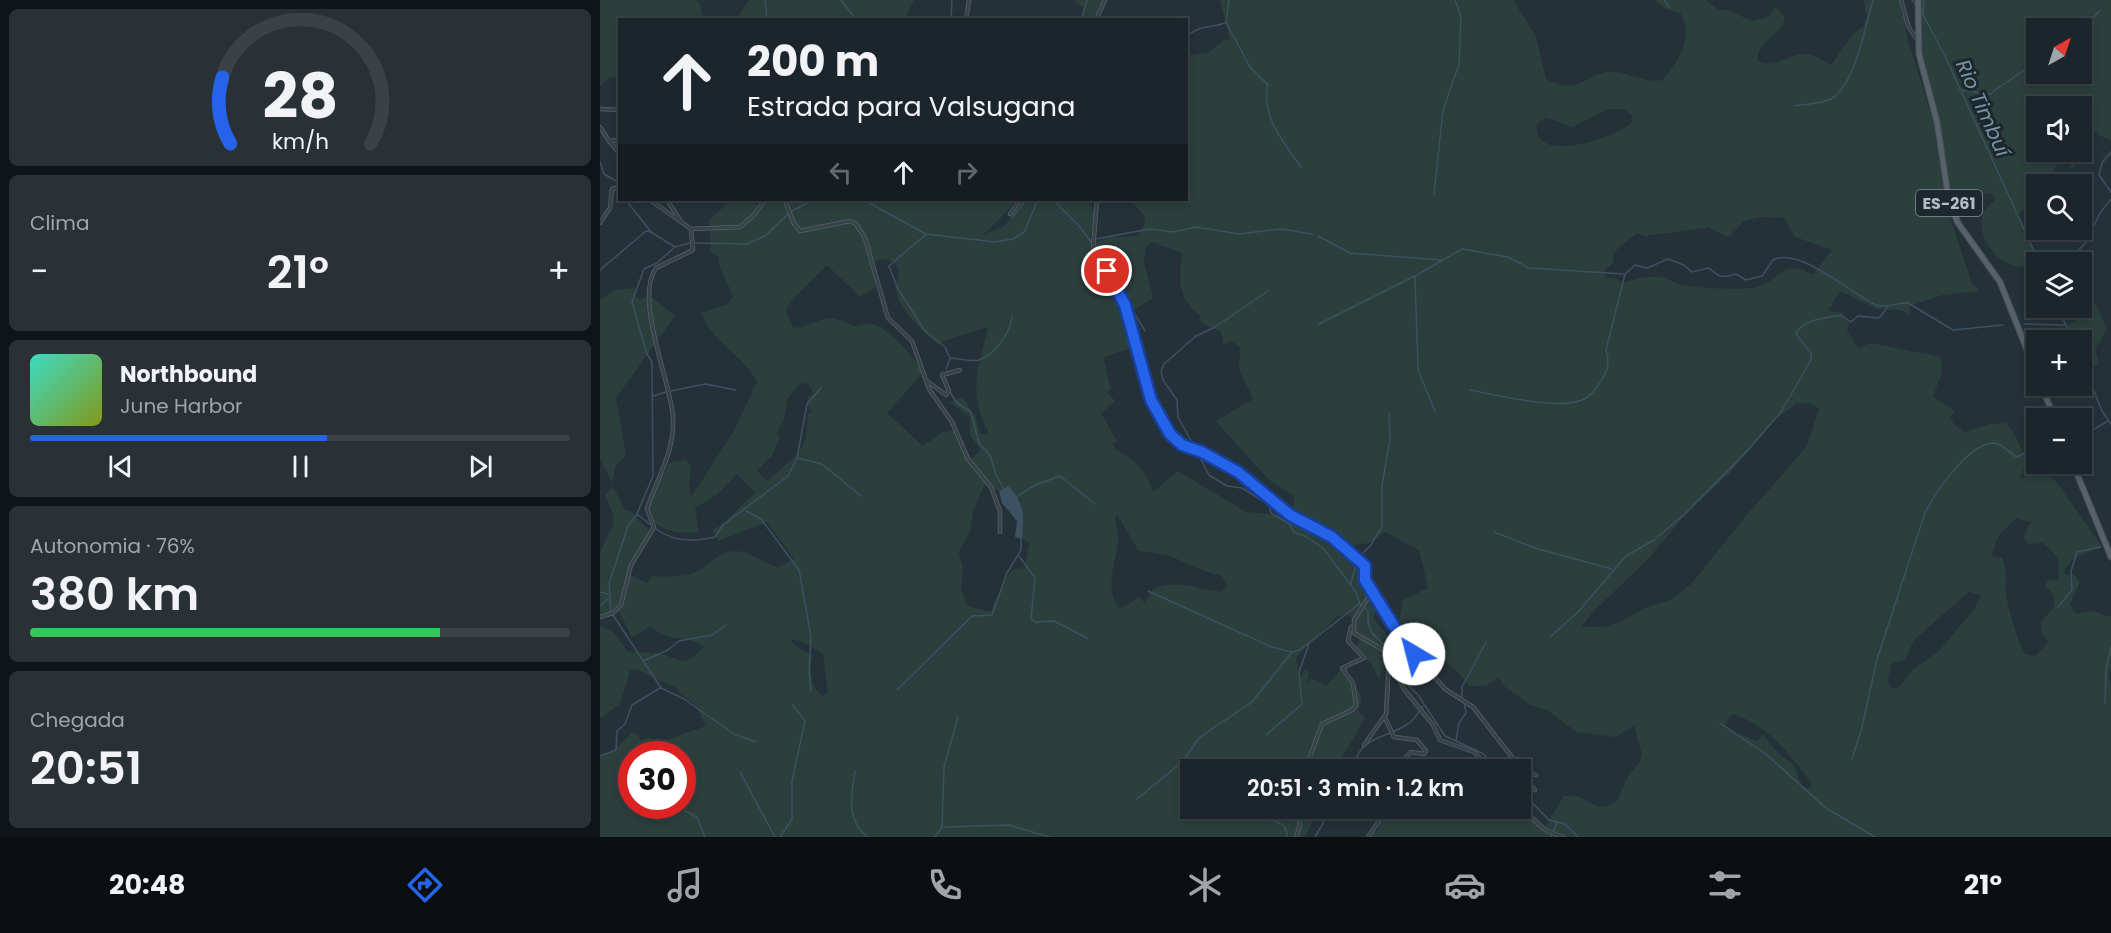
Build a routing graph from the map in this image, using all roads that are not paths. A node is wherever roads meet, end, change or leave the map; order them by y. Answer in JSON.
{"nodes":[{"id":1,"x":969,"y":0,"type":"edge"},
{"id":2,"x":1105,"y":0,"type":"edge"},
{"id":3,"x":1901,"y":0,"type":"edge"},
{"id":4,"x":1918,"y":1,"type":"edge"},
{"id":5,"x":966,"y":18,"type":"edge"},
{"id":6,"x":1097,"y":18,"type":"edge"},
{"id":7,"x":1918,"y":40,"type":"junction"},
{"id":8,"x":600,"y":109,"type":"edge"},
{"id":9,"x":618,"y":110,"type":"edge"},
{"id":10,"x":600,"y":127,"type":"edge"},
{"id":11,"x":618,"y":140,"type":"edge"},
{"id":12,"x":609,"y":141,"type":"junction"},
{"id":13,"x":618,"y":152,"type":"edge"},
{"id":14,"x":618,"y":188,"type":"edge"},
{"id":15,"x":651,"y":201,"type":"edge"},
{"id":16,"x":668,"y":201,"type":"edge"},
{"id":17,"x":764,"y":201,"type":"edge"},
{"id":18,"x":785,"y":201,"type":"edge"},
{"id":19,"x":1019,"y":201,"type":"edge"},
{"id":20,"x":1097,"y":201,"type":"edge"},
{"id":21,"x":1010,"y":214,"type":"dead end"},
{"id":22,"x":681,"y":222,"type":"junction"},
{"id":23,"x":600,"y":223,"type":"edge"},
{"id":24,"x":691,"y":229,"type":"junction"},
{"id":25,"x":2026,"y":347,"type":"edge"},
{"id":26,"x":960,"y":370,"type":"dead end"},
{"id":27,"x":925,"y":380,"type":"junction"},
{"id":28,"x":2077,"y":474,"type":"edge"},
{"id":29,"x":1000,"y":532,"type":"dead end"},
{"id":30,"x":2111,"y":557,"type":"edge"},
{"id":31,"x":1365,"y":580,"type":"junction"},
{"id":32,"x":600,"y":617,"type":"edge"},
{"id":33,"x":1352,"y":623,"type":"junction"},
{"id":34,"x":1389,"y":660,"type":"junction"},
{"id":35,"x":1385,"y":718,"type":"junction"},
{"id":36,"x":1364,"y":745,"type":"dead end"},
{"id":37,"x":1510,"y":756,"type":"junction"},
{"id":38,"x":1309,"y":759,"type":"edge"},
{"id":39,"x":1404,"y":759,"type":"edge"},
{"id":40,"x":1481,"y":759,"type":"edge"},
{"id":41,"x":1511,"y":759,"type":"edge"},
{"id":42,"x":1536,"y":775,"type":"dead end"},
{"id":43,"x":1531,"y":786,"type":"edge"},
{"id":44,"x":1535,"y":790,"type":"dead end"},
{"id":45,"x":1531,"y":818,"type":"edge"},
{"id":46,"x":1299,"y":819,"type":"edge"},
{"id":47,"x":1379,"y":819,"type":"edge"},
{"id":48,"x":1296,"y":837,"type":"edge"},
{"id":49,"x":1368,"y":837,"type":"edge"},
{"id":50,"x":1563,"y":837,"type":"edge"}],
"edges":[{"from":1,"to":5,"type":"street"},
{"from":2,"to":6,"type":"street"},
{"from":3,"to":7,"type":"street"},
{"from":4,"to":7,"type":"main road","number":"ES-261"},
{"from":7,"to":25,"type":"main road","number":"ES-261"},
{"from":8,"to":9,"type":"street"},
{"from":10,"to":12,"type":"street"},
{"from":11,"to":12,"type":"street"},
{"from":12,"to":13,"type":"street"},
{"from":14,"to":23,"type":"street"},
{"from":15,"to":22,"type":"street"},
{"from":16,"to":22,"type":"street"},
{"from":17,"to":24,"type":"street"},
{"from":18,"to":27,"type":"street"},
{"from":19,"to":21,"type":"street"},
{"from":20,"to":31,"type":"street"},
{"from":22,"to":24,"type":"street"},
{"from":24,"to":32,"type":"street"},
{"from":26,"to":27,"type":"street"},
{"from":27,"to":29,"type":"street"},
{"from":28,"to":30,"type":"main road"},
{"from":31,"to":33,"type":"street"},
{"from":31,"to":37,"type":"street"},
{"from":33,"to":34,"type":"street"},
{"from":33,"to":38,"type":"street"},
{"from":34,"to":35,"type":"street"},
{"from":34,"to":40,"type":"street"},
{"from":35,"to":36,"type":"street"},
{"from":35,"to":39,"type":"street"},
{"from":37,"to":41,"type":"street"},
{"from":37,"to":42,"type":"street"},
{"from":43,"to":44,"type":"street"},
{"from":45,"to":50,"type":"street"},
{"from":46,"to":48,"type":"street"},
{"from":47,"to":49,"type":"street"}]}
